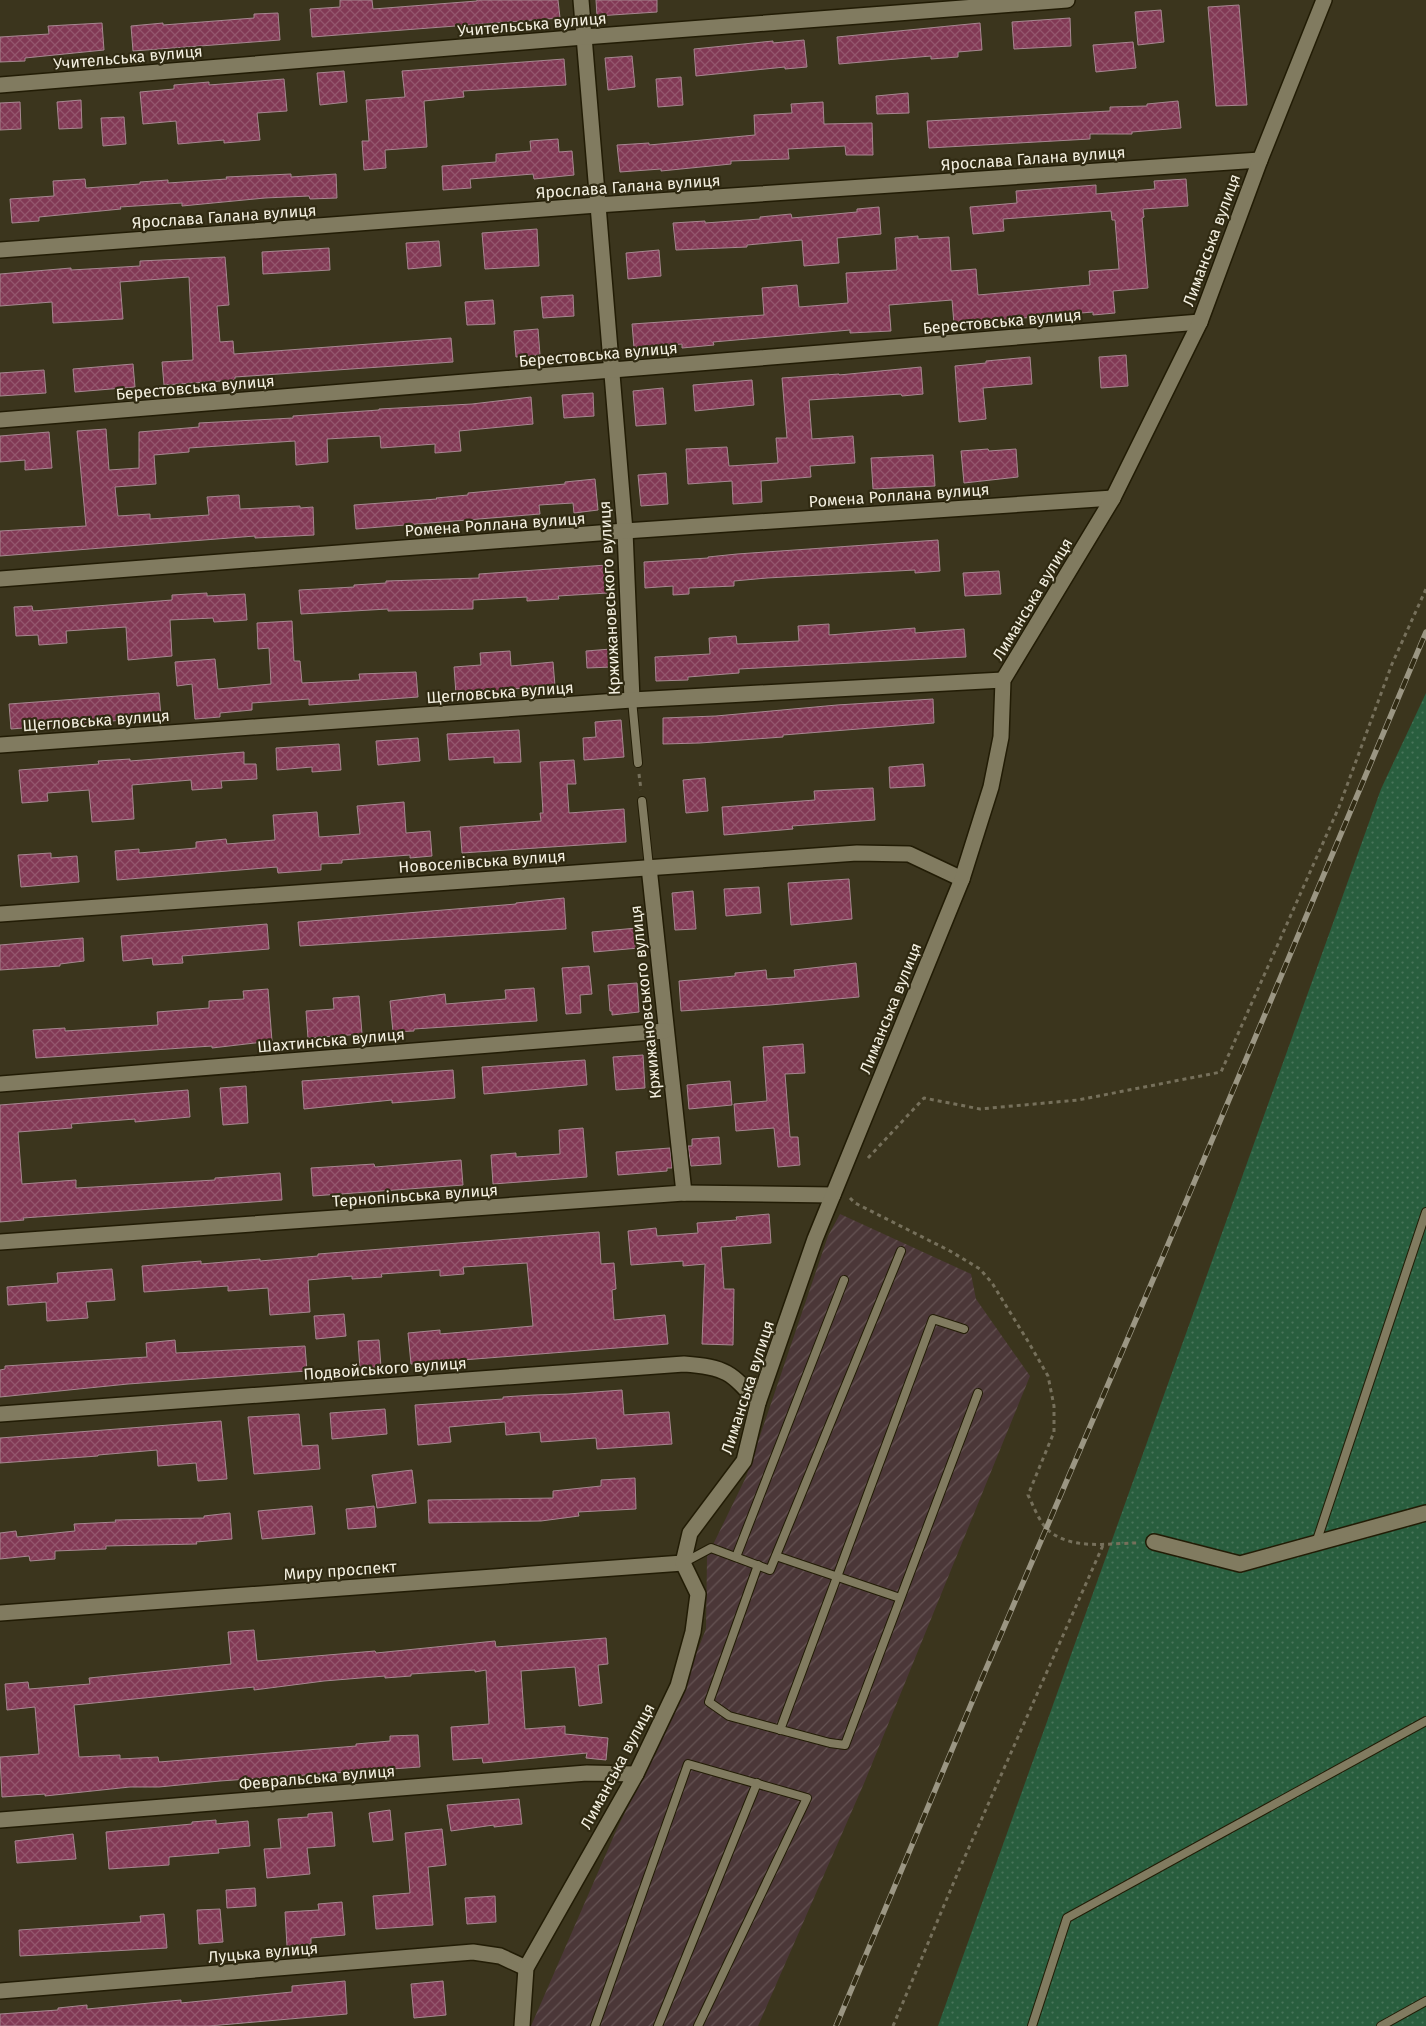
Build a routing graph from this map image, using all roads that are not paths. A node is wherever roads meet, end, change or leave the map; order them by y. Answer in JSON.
{"nodes":[{"id":1,"x":581,"y":0,"type":"edge"},
{"id":2,"x":1067,"y":0,"type":"edge"},
{"id":3,"x":1324,"y":0,"type":"edge"},
{"id":4,"x":584,"y":37,"type":"junction"},
{"id":5,"x":0,"y":85,"type":"edge"},
{"id":6,"x":1260,"y":160,"type":"junction"},
{"id":7,"x":597,"y":205,"type":"junction"},
{"id":8,"x":0,"y":250,"type":"edge"},
{"id":9,"x":1200,"y":322,"type":"junction"},
{"id":10,"x":611,"y":371,"type":"junction"},
{"id":11,"x":0,"y":420,"type":"edge"},
{"id":12,"x":1113,"y":498,"type":"junction"},
{"id":13,"x":625,"y":531,"type":"junction"},
{"id":14,"x":0,"y":580,"type":"edge"},
{"id":15,"x":1003,"y":680,"type":"junction"},
{"id":16,"x":632,"y":700,"type":"junction"},
{"id":17,"x":0,"y":744,"type":"edge"},
{"id":18,"x":638,"y":764,"type":"road end"},
{"id":19,"x":642,"y":801,"type":"road end"},
{"id":20,"x":649,"y":867,"type":"junction"},
{"id":21,"x":962,"y":879,"type":"junction"},
{"id":22,"x":0,"y":914,"type":"edge"},
{"id":23,"x":665,"y":1031,"type":"junction"},
{"id":24,"x":0,"y":1084,"type":"edge"},
{"id":25,"x":684,"y":1192,"type":"junction"},
{"id":26,"x":833,"y":1195,"type":"junction"},
{"id":27,"x":1426,"y":1212,"type":"edge"},
{"id":28,"x":0,"y":1242,"type":"edge"},
{"id":29,"x":901,"y":1251,"type":"dead end"},
{"id":30,"x":844,"y":1280,"type":"dead end"},
{"id":31,"x":964,"y":1329,"type":"dead end"},
{"id":32,"x":978,"y":1393,"type":"dead end"},
{"id":33,"x":758,"y":1403,"type":"junction"},
{"id":34,"x":0,"y":1414,"type":"edge"},
{"id":35,"x":1426,"y":1513,"type":"edge"},
{"id":36,"x":1154,"y":1542,"type":"road end"},
{"id":37,"x":1316,"y":1543,"type":"junction"},
{"id":38,"x":776,"y":1556,"type":"junction"},
{"id":39,"x":736,"y":1557,"type":"junction"},
{"id":40,"x":683,"y":1563,"type":"junction"},
{"id":41,"x":758,"y":1565,"type":"junction"},
{"id":42,"x":837,"y":1577,"type":"junction"},
{"id":43,"x":900,"y":1598,"type":"junction"},
{"id":44,"x":0,"y":1612,"type":"edge"},
{"id":45,"x":1426,"y":1721,"type":"edge"},
{"id":46,"x":780,"y":1730,"type":"junction"},
{"id":47,"x":636,"y":1774,"type":"junction"},
{"id":48,"x":756,"y":1783,"type":"junction"},
{"id":49,"x":0,"y":1820,"type":"edge"},
{"id":50,"x":526,"y":1968,"type":"junction"},
{"id":51,"x":0,"y":1991,"type":"edge"},
{"id":52,"x":1426,"y":2001,"type":"edge"},
{"id":53,"x":522,"y":2026,"type":"edge"},
{"id":54,"x":595,"y":2026,"type":"edge"},
{"id":55,"x":658,"y":2026,"type":"edge"},
{"id":56,"x":698,"y":2026,"type":"edge"},
{"id":57,"x":1032,"y":2026,"type":"edge"},
{"id":58,"x":1381,"y":2026,"type":"edge"}],
"edges":[{"from":1,"to":4,"type":"street","name":"Кржижановського вулиця"},
{"from":2,"to":4,"type":"street","name":"Учительська вулиця"},
{"from":3,"to":6,"type":"street","name":"Лиманська вулиця"},
{"from":4,"to":5,"type":"street","name":"Учительська вулиця"},
{"from":4,"to":7,"type":"street","name":"Кржижановського вулиця"},
{"from":6,"to":7,"type":"street","name":"Ярослава Галана вулиця"},
{"from":6,"to":9,"type":"street","name":"Лиманська вулиця"},
{"from":7,"to":8,"type":"street","name":"Ярослава Галана вулиця"},
{"from":7,"to":10,"type":"street","name":"Кржижановського вулиця"},
{"from":9,"to":10,"type":"street","name":"Берестовська вулиця"},
{"from":9,"to":12,"type":"street","name":"Лиманська вулиця"},
{"from":10,"to":11,"type":"street","name":"Берестовська вулиця"},
{"from":10,"to":13,"type":"street","name":"Кржижановського вулиця"},
{"from":12,"to":13,"type":"street","name":"Ромена Роллана вулиця"},
{"from":12,"to":15,"type":"street","name":"Лиманська вулиця"},
{"from":13,"to":14,"type":"street","name":"Ромена Роллана вулиця"},
{"from":13,"to":16,"type":"street","name":"Кржижановського вулиця"},
{"from":15,"to":16,"type":"street","name":"Щегловська вулиця"},
{"from":15,"to":21,"type":"street","name":"Лиманська вулиця"},
{"from":16,"to":17,"type":"street","name":"Щегловська вулиця"},
{"from":16,"to":18,"type":"lane","name":"Кржижановського вулиця"},
{"from":19,"to":20,"type":"lane","name":"Кржижановського вулиця"},
{"from":20,"to":21,"type":"street","name":"Новоселівська вулиця"},
{"from":20,"to":22,"type":"street","name":"Новоселівська вулиця"},
{"from":20,"to":23,"type":"street","name":"Кржижановського вулиця"},
{"from":21,"to":26,"type":"street","name":"Лиманська вулиця"},
{"from":23,"to":24,"type":"street","name":"Шахтинська вулиця"},
{"from":23,"to":25,"type":"street","name":"Кржижановського вулиця"},
{"from":25,"to":26,"type":"street","name":"Тернопільська вулиця"},
{"from":25,"to":28,"type":"street","name":"Тернопільська вулиця"},
{"from":26,"to":33,"type":"street","name":"Лиманська вулиця"},
{"from":27,"to":37,"type":"lane"},
{"from":29,"to":38,"type":"lane"},
{"from":30,"to":39,"type":"lane"},
{"from":31,"to":42,"type":"lane"},
{"from":32,"to":43,"type":"lane"},
{"from":33,"to":34,"type":"street","name":"Подвойського вулиця"},
{"from":33,"to":40,"type":"street","name":"Лиманська вулиця"},
{"from":35,"to":37,"type":"street"},
{"from":36,"to":37,"type":"street"},
{"from":38,"to":41,"type":"lane"},
{"from":38,"to":42,"type":"lane"},
{"from":39,"to":40,"type":"lane"},
{"from":39,"to":41,"type":"lane"},
{"from":40,"to":44,"type":"street","name":"Миру проспект"},
{"from":40,"to":47,"type":"street","name":"Лиманська вулиця"},
{"from":41,"to":46,"type":"lane"},
{"from":42,"to":43,"type":"lane"},
{"from":42,"to":46,"type":"lane"},
{"from":43,"to":46,"type":"lane"},
{"from":45,"to":57,"type":"lane"},
{"from":47,"to":49,"type":"street","name":"Февральська вулиця"},
{"from":47,"to":50,"type":"street","name":"Лиманська вулиця"},
{"from":48,"to":54,"type":"lane"},
{"from":48,"to":55,"type":"lane"},
{"from":48,"to":56,"type":"lane"},
{"from":50,"to":51,"type":"street","name":"Луцька вулиця"},
{"from":50,"to":53,"type":"street","name":"Лиманська вулиця"},
{"from":52,"to":58,"type":"lane"}]}
